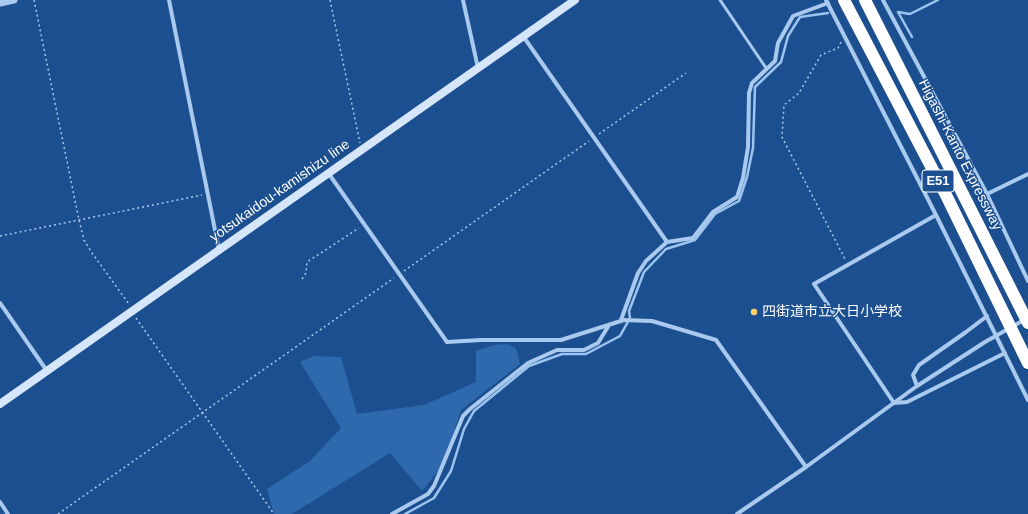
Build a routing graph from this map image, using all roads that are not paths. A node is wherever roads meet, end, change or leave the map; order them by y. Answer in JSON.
{"nodes":[{"id":1,"x":14,"y":0,"type":"edge"},
{"id":2,"x":169,"y":0,"type":"edge"},
{"id":3,"x":464,"y":0,"type":"edge"},
{"id":4,"x":575,"y":0,"type":"edge"},
{"id":5,"x":720,"y":0,"type":"edge"},
{"id":6,"x":844,"y":0,"type":"edge"},
{"id":7,"x":865,"y":0,"type":"edge"},
{"id":8,"x":883,"y":0,"type":"edge"},
{"id":9,"x":827,"y":2,"type":"edge"},
{"id":10,"x":0,"y":3,"type":"edge"},
{"id":11,"x":523,"y":36,"type":"junction"},
{"id":12,"x":478,"y":68,"type":"junction"},
{"id":13,"x":766,"y":68,"type":"junction"},
{"id":14,"x":328,"y":174,"type":"junction"},
{"id":15,"x":1028,"y":174,"type":"edge"},
{"id":16,"x":986,"y":194,"type":"junction"},
{"id":17,"x":936,"y":215,"type":"junction"},
{"id":18,"x":667,"y":242,"type":"junction"},
{"id":19,"x":219,"y":250,"type":"junction"},
{"id":20,"x":1028,"y":281,"type":"edge"},
{"id":21,"x":0,"y":303,"type":"edge"},
{"id":22,"x":987,"y":316,"type":"junction"},
{"id":23,"x":1028,"y":318,"type":"edge"},
{"id":24,"x":623,"y":320,"type":"junction"},
{"id":25,"x":1028,"y":323,"type":"edge"},
{"id":26,"x":609,"y":325,"type":"junction"},
{"id":27,"x":1005,"y":353,"type":"junction"},
{"id":28,"x":1028,"y":363,"type":"edge"},
{"id":29,"x":47,"y":371,"type":"junction"},
{"id":30,"x":917,"y":386,"type":"junction"},
{"id":31,"x":1028,"y":400,"type":"edge"},
{"id":32,"x":894,"y":403,"type":"junction"},
{"id":33,"x":0,"y":404,"type":"edge"},
{"id":34,"x":806,"y":467,"type":"junction"},
{"id":35,"x":0,"y":502,"type":"edge"},
{"id":36,"x":8,"y":514,"type":"edge"},
{"id":37,"x":392,"y":514,"type":"edge"},
{"id":38,"x":737,"y":514,"type":"edge"}],
"edges":[{"from":1,"to":10,"type":"street"},
{"from":2,"to":19,"type":"street"},
{"from":3,"to":12,"type":"street"},
{"from":4,"to":11,"type":"main road","name":"yotsukaidou-kamishizu line"},
{"from":5,"to":13,"type":"lane"},
{"from":6,"to":28,"type":"highway","number":"E51"},
{"from":7,"to":25,"type":"highway","name":"Higashi-Kanto Expressway","number":"E51"},
{"from":8,"to":16,"type":"street"},
{"from":9,"to":13,"type":"street"},
{"from":9,"to":17,"type":"street"},
{"from":11,"to":12,"type":"main road","name":"yotsukaidou-kamishizu line"},
{"from":11,"to":18,"type":"street"},
{"from":12,"to":14,"type":"main road","name":"yotsukaidou-kamishizu line"},
{"from":13,"to":18,"type":"street"},
{"from":14,"to":19,"type":"main road","name":"yotsukaidou-kamishizu line"},
{"from":14,"to":26,"type":"street"},
{"from":15,"to":16,"type":"street"},
{"from":16,"to":20,"type":"street"},
{"from":17,"to":22,"type":"street"},
{"from":17,"to":32,"type":"street"},
{"from":18,"to":24,"type":"street"},
{"from":19,"to":29,"type":"main road","name":"yotsukaidou-kamishizu line"},
{"from":21,"to":29,"type":"street"},
{"from":22,"to":27,"type":"street"},
{"from":22,"to":30,"type":"street"},
{"from":23,"to":30,"type":"street"},
{"from":24,"to":26,"type":"street"},
{"from":24,"to":34,"type":"street"},
{"from":26,"to":37,"type":"street"},
{"from":27,"to":31,"type":"street"},
{"from":27,"to":32,"type":"street"},
{"from":29,"to":33,"type":"main road","name":"yotsukaidou-kamishizu line"},
{"from":30,"to":32,"type":"street"},
{"from":32,"to":34,"type":"street"},
{"from":34,"to":38,"type":"street"},
{"from":35,"to":36,"type":"street"}]}
